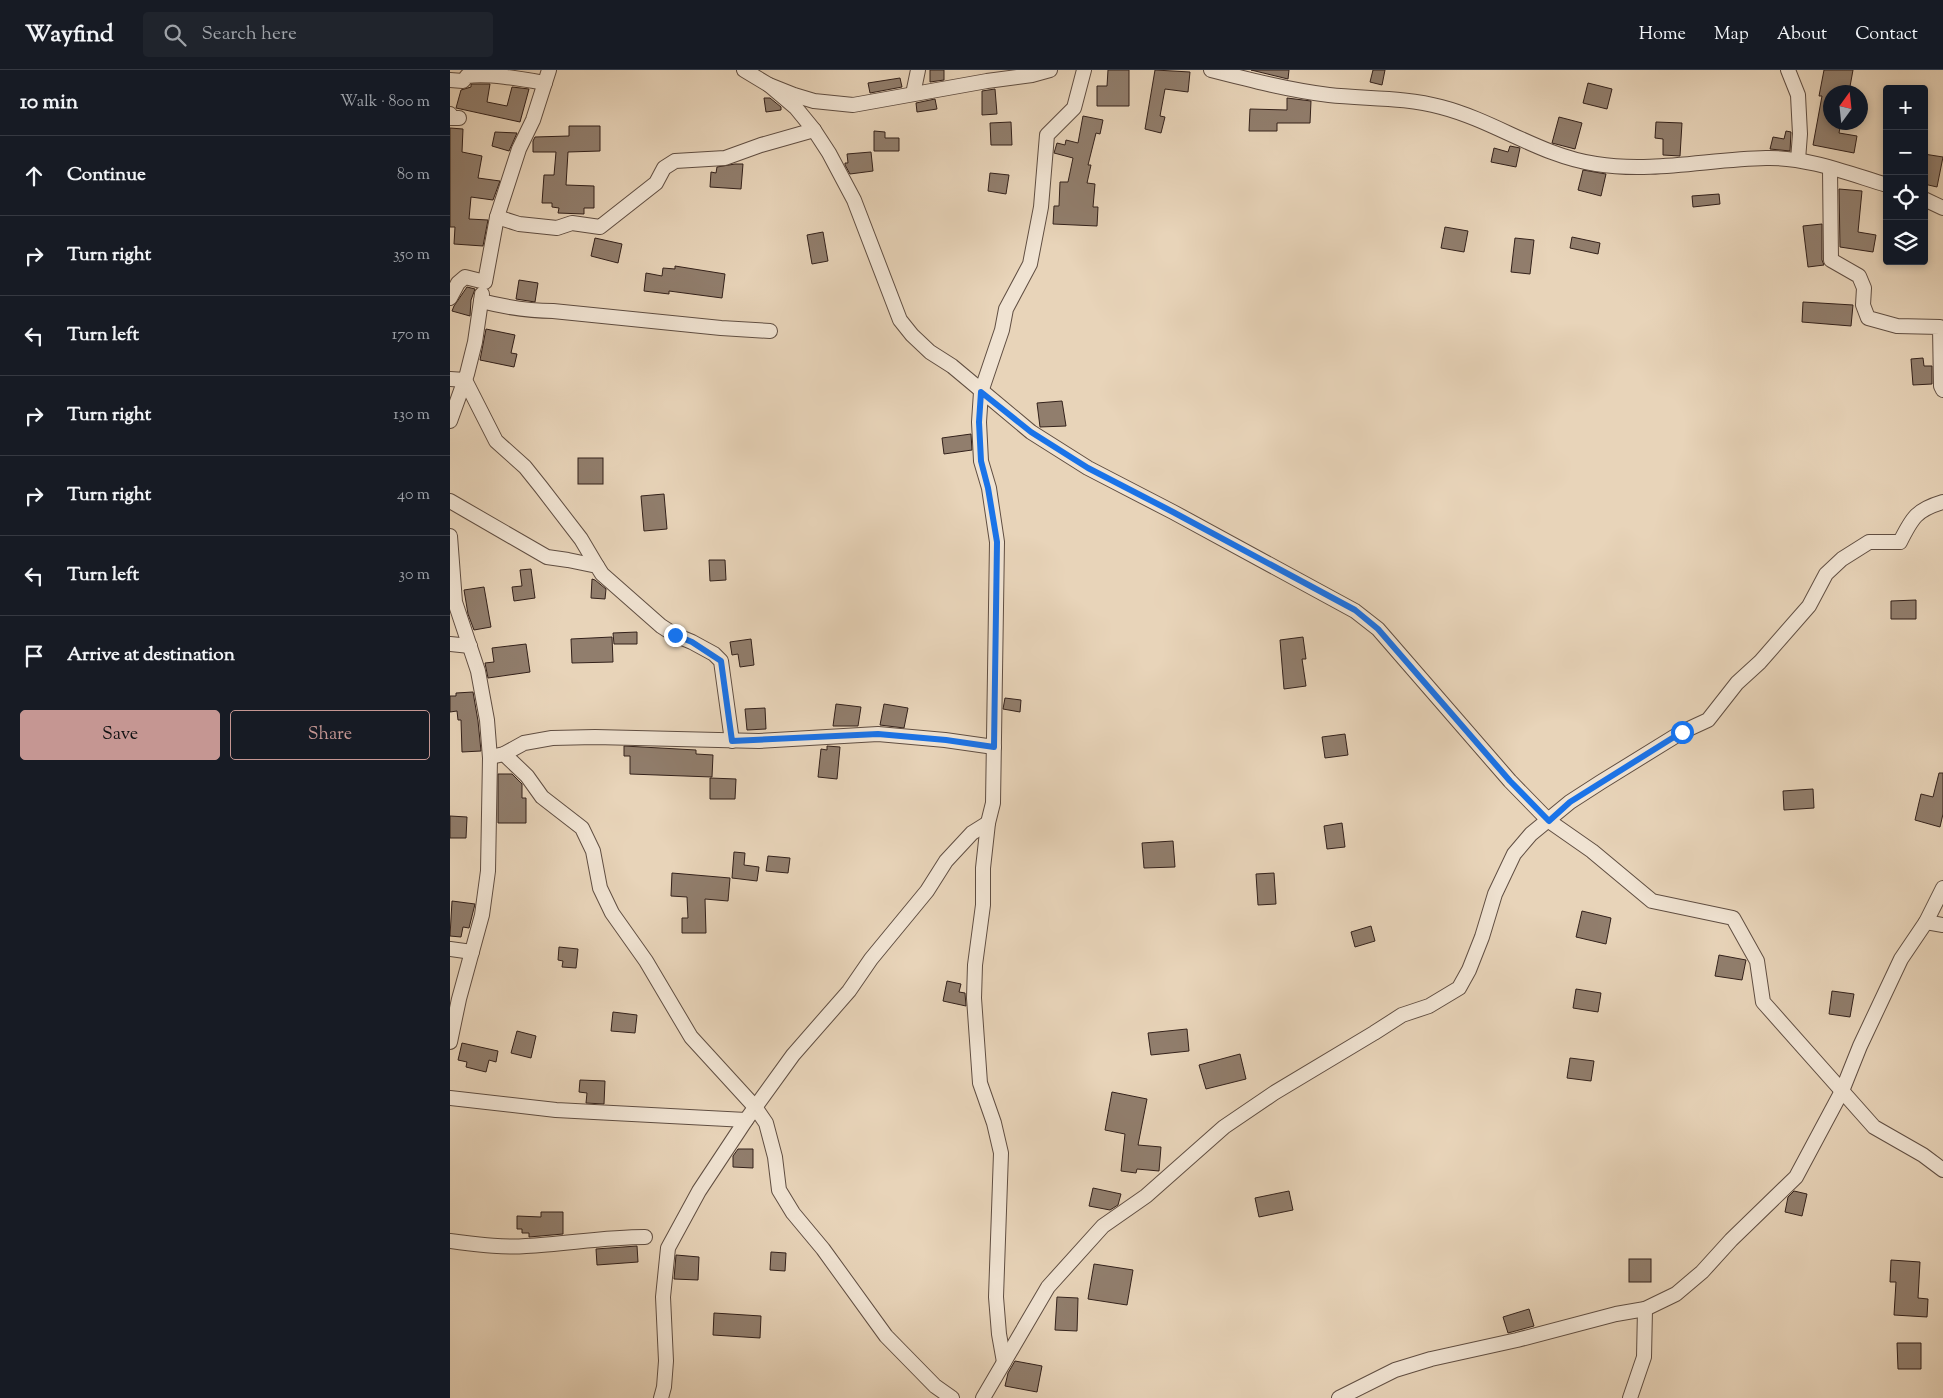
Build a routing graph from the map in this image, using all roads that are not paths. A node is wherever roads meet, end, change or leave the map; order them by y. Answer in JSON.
{"nodes":[{"id":1,"x":744,"y":70,"type":"edge"},
{"id":2,"x":918,"y":70,"type":"edge"},
{"id":3,"x":1050,"y":70,"type":"edge"},
{"id":4,"x":1084,"y":70,"type":"edge"},
{"id":5,"x":1211,"y":70,"type":"edge"},
{"id":6,"x":1788,"y":70,"type":"edge"},
{"id":7,"x":1251,"y":75,"type":"edge"},
{"id":8,"x":547,"y":77,"type":"edge"},
{"id":9,"x":450,"y":80,"type":"edge"},
{"id":10,"x":769,"y":85,"type":"junction"},
{"id":11,"x":913,"y":94,"type":"junction"},
{"id":12,"x":814,"y":130,"type":"junction"},
{"id":13,"x":1798,"y":160,"type":"junction"},
{"id":14,"x":1830,"y":169,"type":"junction"},
{"id":15,"x":1883,"y":184,"type":"edge"},
{"id":16,"x":1928,"y":201,"type":"edge"},
{"id":17,"x":1943,"y":208,"type":"edge"},
{"id":18,"x":498,"y":217,"type":"junction"},
{"id":19,"x":485,"y":282,"type":"junction"},
{"id":20,"x":450,"y":298,"type":"edge"},
{"id":21,"x":481,"y":300,"type":"junction"},
{"id":22,"x":770,"y":330,"type":"dead end"},
{"id":23,"x":450,"y":379,"type":"edge"},
{"id":24,"x":465,"y":380,"type":"junction"},
{"id":25,"x":1943,"y":390,"type":"edge"},
{"id":26,"x":981,"y":392,"type":"junction"},
{"id":27,"x":450,"y":421,"type":"edge"},
{"id":28,"x":450,"y":501,"type":"edge"},
{"id":29,"x":1943,"y":502,"type":"edge"},
{"id":30,"x":450,"y":536,"type":"edge"},
{"id":31,"x":597,"y":566,"type":"junction"},
{"id":32,"x":450,"y":644,"type":"edge"},
{"id":33,"x":470,"y":646,"type":"junction"},
{"id":34,"x":732,"y":741,"type":"junction"},
{"id":35,"x":994,"y":747,"type":"junction"},
{"id":36,"x":504,"y":754,"type":"junction"},
{"id":37,"x":490,"y":758,"type":"junction"},
{"id":38,"x":1549,"y":821,"type":"junction"},
{"id":39,"x":988,"y":823,"type":"junction"},
{"id":40,"x":1943,"y":888,"type":"edge"},
{"id":41,"x":1926,"y":922,"type":"junction"},
{"id":42,"x":1943,"y":925,"type":"edge"},
{"id":43,"x":450,"y":949,"type":"edge"},
{"id":44,"x":472,"y":952,"type":"junction"},
{"id":45,"x":450,"y":1042,"type":"edge"},
{"id":46,"x":1842,"y":1091,"type":"junction"},
{"id":47,"x":450,"y":1098,"type":"edge"},
{"id":48,"x":755,"y":1107,"type":"junction"},
{"id":49,"x":746,"y":1120,"type":"junction"},
{"id":50,"x":1943,"y":1170,"type":"edge"},
{"id":51,"x":644,"y":1237,"type":"dead end"},
{"id":52,"x":450,"y":1241,"type":"edge"},
{"id":53,"x":1645,"y":1309,"type":"junction"},
{"id":54,"x":1004,"y":1362,"type":"junction"},
{"id":55,"x":661,"y":1398,"type":"edge"},
{"id":56,"x":952,"y":1398,"type":"edge"},
{"id":57,"x":983,"y":1398,"type":"edge"},
{"id":58,"x":1339,"y":1398,"type":"edge"},
{"id":59,"x":1630,"y":1398,"type":"edge"}],
"edges":[{"from":1,"to":10,"type":"street"},
{"from":2,"to":11,"type":"street"},
{"from":3,"to":11,"type":"street"},
{"from":4,"to":26,"type":"street"},
{"from":5,"to":7,"type":"street"},
{"from":6,"to":13,"type":"street"},
{"from":7,"to":13,"type":"street"},
{"from":8,"to":9,"type":"street"},
{"from":8,"to":18,"type":"street"},
{"from":10,"to":11,"type":"street"},
{"from":10,"to":12,"type":"street"},
{"from":12,"to":18,"type":"street"},
{"from":12,"to":26,"type":"street"},
{"from":13,"to":14,"type":"street"},
{"from":14,"to":15,"type":"street"},
{"from":14,"to":25,"type":"street"},
{"from":16,"to":17,"type":"street"},
{"from":18,"to":19,"type":"street"},
{"from":19,"to":20,"type":"street"},
{"from":19,"to":21,"type":"street"},
{"from":21,"to":22,"type":"street"},
{"from":21,"to":24,"type":"street"},
{"from":23,"to":24,"type":"street"},
{"from":24,"to":27,"type":"street"},
{"from":24,"to":31,"type":"street"},
{"from":26,"to":35,"type":"street"},
{"from":26,"to":38,"type":"street"},
{"from":28,"to":31,"type":"street"},
{"from":29,"to":38,"type":"street"},
{"from":30,"to":33,"type":"street"},
{"from":31,"to":34,"type":"street"},
{"from":32,"to":33,"type":"street"},
{"from":33,"to":37,"type":"street"},
{"from":34,"to":35,"type":"street"},
{"from":34,"to":36,"type":"street"},
{"from":35,"to":39,"type":"street"},
{"from":36,"to":37,"type":"street"},
{"from":36,"to":48,"type":"street"},
{"from":37,"to":44,"type":"street"},
{"from":38,"to":46,"type":"street"},
{"from":38,"to":54,"type":"street"},
{"from":39,"to":48,"type":"street"},
{"from":39,"to":54,"type":"street"},
{"from":40,"to":41,"type":"street"},
{"from":41,"to":42,"type":"street"},
{"from":41,"to":46,"type":"street"},
{"from":43,"to":44,"type":"street"},
{"from":44,"to":45,"type":"street"},
{"from":46,"to":50,"type":"street"},
{"from":46,"to":53,"type":"street"},
{"from":47,"to":49,"type":"street"},
{"from":48,"to":49,"type":"street"},
{"from":48,"to":56,"type":"street"},
{"from":49,"to":55,"type":"street"},
{"from":51,"to":52,"type":"street"},
{"from":53,"to":58,"type":"street"},
{"from":53,"to":59,"type":"street"},
{"from":54,"to":57,"type":"street"}]}
